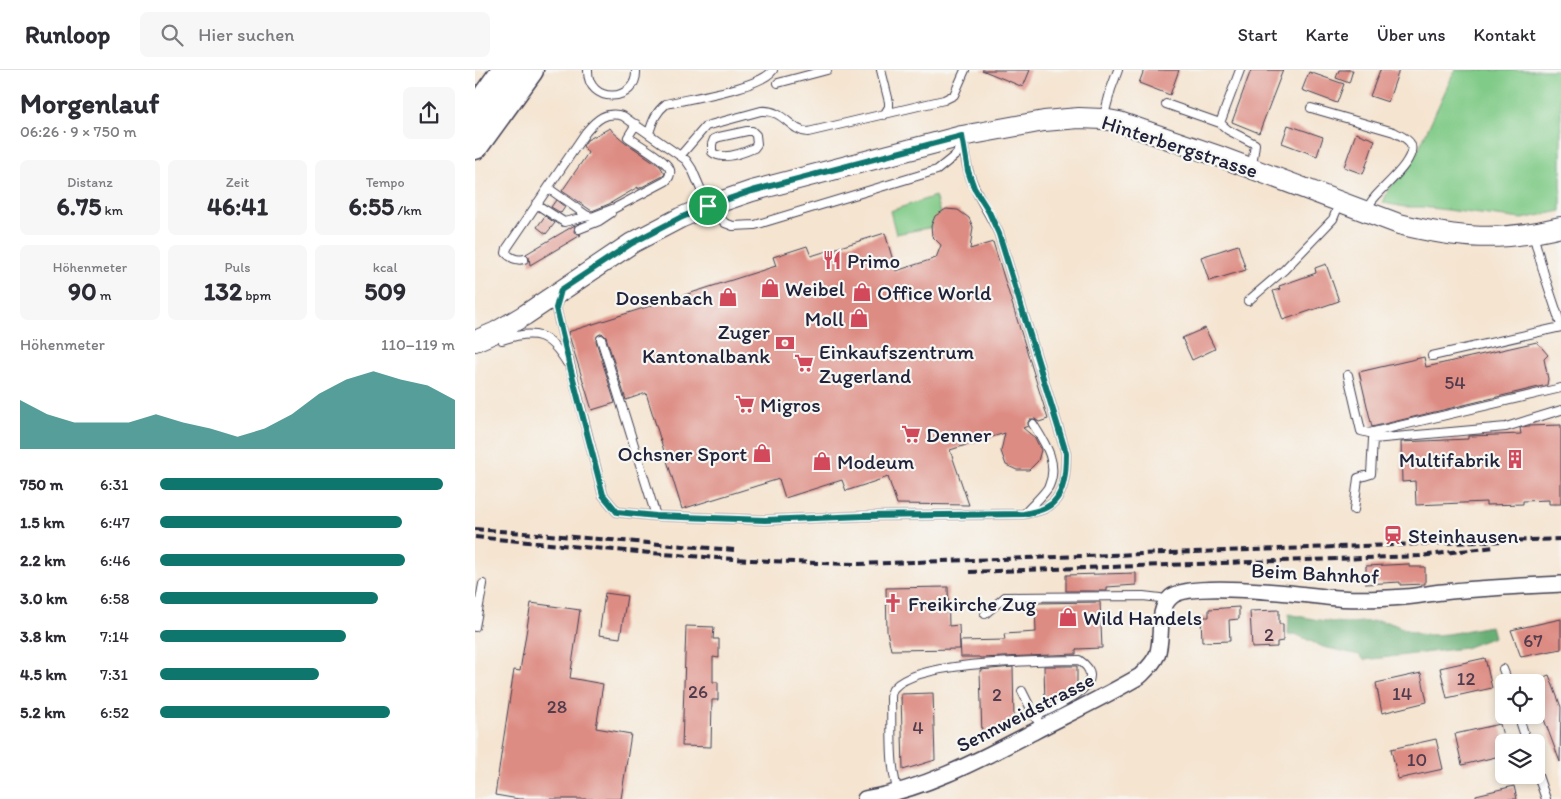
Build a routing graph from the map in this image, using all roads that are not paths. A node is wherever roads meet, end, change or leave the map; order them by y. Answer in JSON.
{"nodes":[{"id":1,"x":505,"y":70,"type":"edge"},
{"id":2,"x":530,"y":70,"type":"edge"},
{"id":3,"x":536,"y":70,"type":"edge"},
{"id":4,"x":588,"y":70,"type":"edge"},
{"id":5,"x":636,"y":70,"type":"edge"},
{"id":6,"x":773,"y":70,"type":"edge"},
{"id":7,"x":827,"y":70,"type":"edge"},
{"id":8,"x":881,"y":70,"type":"edge"},
{"id":9,"x":965,"y":70,"type":"edge"},
{"id":10,"x":1118,"y":70,"type":"edge"},
{"id":11,"x":1240,"y":70,"type":"edge"},
{"id":12,"x":778,"y":83,"type":"dead end"},
{"id":13,"x":511,"y":95,"type":"junction"},
{"id":14,"x":1167,"y":104,"type":"dead end"},
{"id":15,"x":1311,"y":108,"type":"dead end"},
{"id":16,"x":475,"y":112,"type":"edge"},
{"id":17,"x":884,"y":115,"type":"junction"},
{"id":18,"x":741,"y":116,"type":"junction"},
{"id":19,"x":1103,"y":119,"type":"junction"},
{"id":20,"x":1220,"y":123,"type":"junction"},
{"id":21,"x":636,"y":124,"type":"junction"},
{"id":22,"x":745,"y":131,"type":"junction"},
{"id":23,"x":649,"y":133,"type":"junction"},
{"id":24,"x":962,"y":136,"type":"junction"},
{"id":25,"x":475,"y":146,"type":"edge"},
{"id":26,"x":681,"y":155,"type":"junction"},
{"id":27,"x":1251,"y":168,"type":"junction"},
{"id":28,"x":548,"y":188,"type":"junction"},
{"id":29,"x":1340,"y":202,"type":"junction"},
{"id":30,"x":536,"y":204,"type":"junction"},
{"id":31,"x":708,"y":206,"type":"junction"},
{"id":32,"x":615,"y":208,"type":"junction"},
{"id":33,"x":1365,"y":211,"type":"junction"},
{"id":34,"x":589,"y":216,"type":"junction"},
{"id":35,"x":1561,"y":227,"type":"edge"},
{"id":36,"x":579,"y":229,"type":"dead end"},
{"id":37,"x":1533,"y":234,"type":"junction"},
{"id":38,"x":524,"y":260,"type":"dead end"},
{"id":39,"x":561,"y":290,"type":"junction"},
{"id":40,"x":1249,"y":301,"type":"dead end"},
{"id":41,"x":1561,"y":326,"type":"edge"},
{"id":42,"x":496,"y":332,"type":"junction"},
{"id":43,"x":601,"y":339,"type":"dead end"},
{"id":44,"x":475,"y":341,"type":"edge"},
{"id":45,"x":1432,"y":356,"type":"dead end"},
{"id":46,"x":570,"y":367,"type":"junction"},
{"id":47,"x":1348,"y":375,"type":"dead end"},
{"id":48,"x":1561,"y":388,"type":"edge"},
{"id":49,"x":1050,"y":398,"type":"junction"},
{"id":50,"x":1561,"y":410,"type":"edge"},
{"id":51,"x":1046,"y":412,"type":"dead end"},
{"id":52,"x":1033,"y":424,"type":"dead end"},
{"id":53,"x":1354,"y":510,"type":"dead end"},
{"id":54,"x":1024,"y":514,"type":"junction"},
{"id":55,"x":656,"y":516,"type":"junction"},
{"id":56,"x":483,"y":584,"type":"dead end"},
{"id":57,"x":1561,"y":584,"type":"edge"},
{"id":58,"x":1168,"y":601,"type":"junction"},
{"id":59,"x":985,"y":614,"type":"dead end"},
{"id":60,"x":475,"y":627,"type":"edge"},
{"id":61,"x":1503,"y":669,"type":"dead end"},
{"id":62,"x":1505,"y":674,"type":"edge"},
{"id":63,"x":1021,"y":691,"type":"dead end"},
{"id":64,"x":1039,"y":722,"type":"junction"},
{"id":65,"x":1541,"y":784,"type":"edge"},
{"id":66,"x":898,"y":792,"type":"junction"},
{"id":67,"x":865,"y":799,"type":"edge"},
{"id":68,"x":1546,"y":799,"type":"edge"}],
"edges":[{"from":1,"to":16,"type":"highway"},
{"from":2,"to":13,"type":"highway"},
{"from":3,"to":13,"type":"highway"},
{"from":4,"to":5,"type":"lane"},
{"from":6,"to":23,"type":"lane"},
{"from":7,"to":12,"type":"lane"},
{"from":8,"to":17,"type":"lane"},
{"from":9,"to":17,"type":"lane"},
{"from":10,"to":19,"type":"lane"},
{"from":11,"to":20,"type":"lane"},
{"from":13,"to":25,"type":"highway"},
{"from":14,"to":20,"type":"lane"},
{"from":15,"to":33,"type":"lane"},
{"from":17,"to":18,"type":"lane"},
{"from":18,"to":22,"type":"lane"},
{"from":18,"to":26,"type":"lane"},
{"from":19,"to":24,"type":"street","name":"Hinterbergstrasse"},
{"from":19,"to":27,"type":"street","name":"Hinterbergstrasse"},
{"from":20,"to":27,"type":"lane"},
{"from":21,"to":23,"type":"lane"},
{"from":21,"to":28,"type":"lane"},
{"from":21,"to":32,"type":"lane"},
{"from":22,"to":22,"type":"lane"},
{"from":23,"to":26,"type":"lane"},
{"from":24,"to":31,"type":"street","name":"Hinterbergstrasse"},
{"from":24,"to":31,"type":"lane"},
{"from":24,"to":49,"type":"lane"},
{"from":26,"to":31,"type":"lane"},
{"from":27,"to":29,"type":"street","name":"Hinterbergstrasse"},
{"from":28,"to":30,"type":"lane"},
{"from":28,"to":34,"type":"lane"},
{"from":29,"to":33,"type":"street","name":"Hinterbergstrasse"},
{"from":29,"to":40,"type":"lane"},
{"from":30,"to":34,"type":"lane"},
{"from":30,"to":38,"type":"lane"},
{"from":31,"to":39,"type":"street","name":"Hinterbergstrasse"},
{"from":32,"to":34,"type":"lane"},
{"from":32,"to":36,"type":"lane"},
{"from":33,"to":37,"type":"street","name":"Hinterbergstrasse"},
{"from":35,"to":37,"type":"street","name":"Hinterbergstrasse"},
{"from":37,"to":41,"type":"lane"},
{"from":39,"to":42,"type":"street","name":"Hinterbergstrasse"},
{"from":39,"to":46,"type":"lane"},
{"from":41,"to":45,"type":"lane"},
{"from":42,"to":44,"type":"street","name":"Hinterbergstrasse"},
{"from":42,"to":46,"type":"lane"},
{"from":43,"to":55,"type":"lane"},
{"from":46,"to":55,"type":"lane"},
{"from":47,"to":48,"type":"lane"},
{"from":49,"to":51,"type":"lane"},
{"from":49,"to":54,"type":"lane"},
{"from":50,"to":53,"type":"lane"},
{"from":52,"to":54,"type":"lane"},
{"from":54,"to":55,"type":"lane"},
{"from":56,"to":60,"type":"lane"},
{"from":57,"to":58,"type":"street","name":"Beim Bahnhof"},
{"from":58,"to":59,"type":"lane"},
{"from":58,"to":64,"type":"street","name":"Sennweidstrasse"},
{"from":61,"to":62,"type":"lane"},
{"from":63,"to":64,"type":"lane"},
{"from":64,"to":66,"type":"street","name":"Sennweidstrasse"},
{"from":64,"to":66,"type":"lane"},
{"from":65,"to":68,"type":"lane"},
{"from":66,"to":67,"type":"street","name":"Sennweidstrasse"}]}
